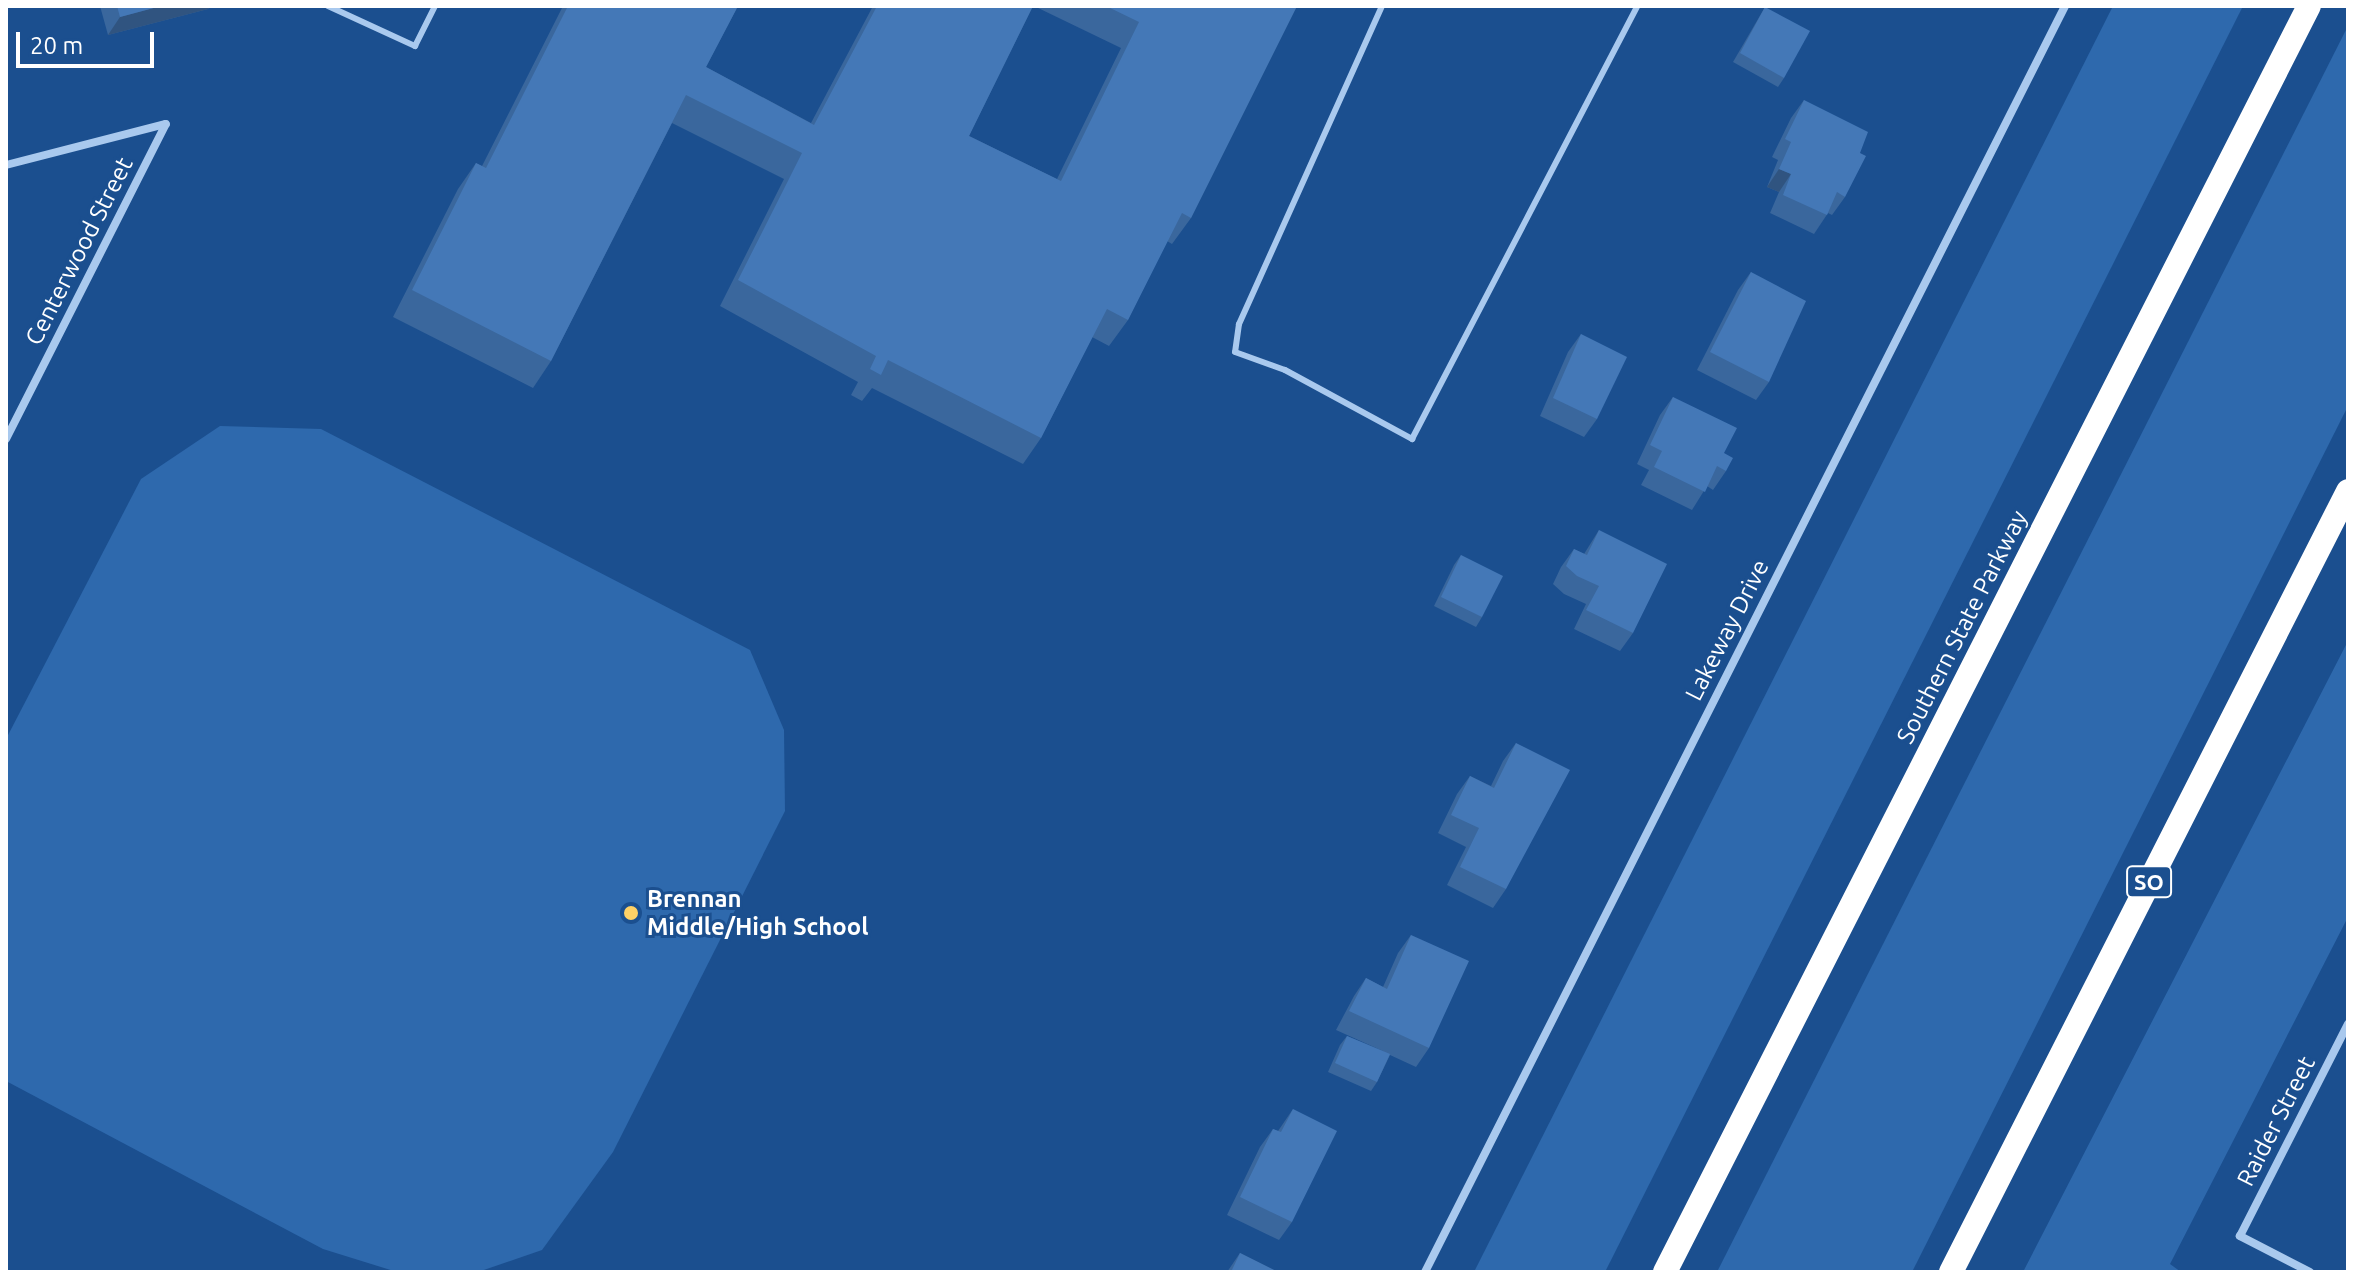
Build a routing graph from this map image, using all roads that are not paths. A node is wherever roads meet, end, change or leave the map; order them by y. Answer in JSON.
{"nodes":[{"id":1,"x":328,"y":6,"type":"edge"},
{"id":2,"x":435,"y":6,"type":"edge"},
{"id":3,"x":1382,"y":6,"type":"edge"},
{"id":4,"x":1637,"y":6,"type":"edge"},
{"id":5,"x":2065,"y":6,"type":"edge"},
{"id":6,"x":2309,"y":6,"type":"edge"},
{"id":7,"x":6,"y":165,"type":"edge"},
{"id":8,"x":6,"y":439,"type":"edge"},
{"id":9,"x":2348,"y":491,"type":"edge"},
{"id":10,"x":2348,"y":1024,"type":"edge"},
{"id":11,"x":1425,"y":1272,"type":"edge"},
{"id":12,"x":1665,"y":1272,"type":"edge"},
{"id":13,"x":1951,"y":1272,"type":"edge"},
{"id":14,"x":2310,"y":1272,"type":"edge"}],
"edges":[{"from":1,"to":2,"type":"lane"},
{"from":3,"to":4,"type":"lane"},
{"from":5,"to":11,"type":"street","name":"Lakeway Drive"},
{"from":6,"to":12,"type":"highway","name":"Southern State Parkway"},
{"from":7,"to":8,"type":"street","name":"Centerwood Street"},
{"from":9,"to":13,"type":"highway","number":"SO"},
{"from":10,"to":14,"type":"street","name":"Raider Street"}]}
